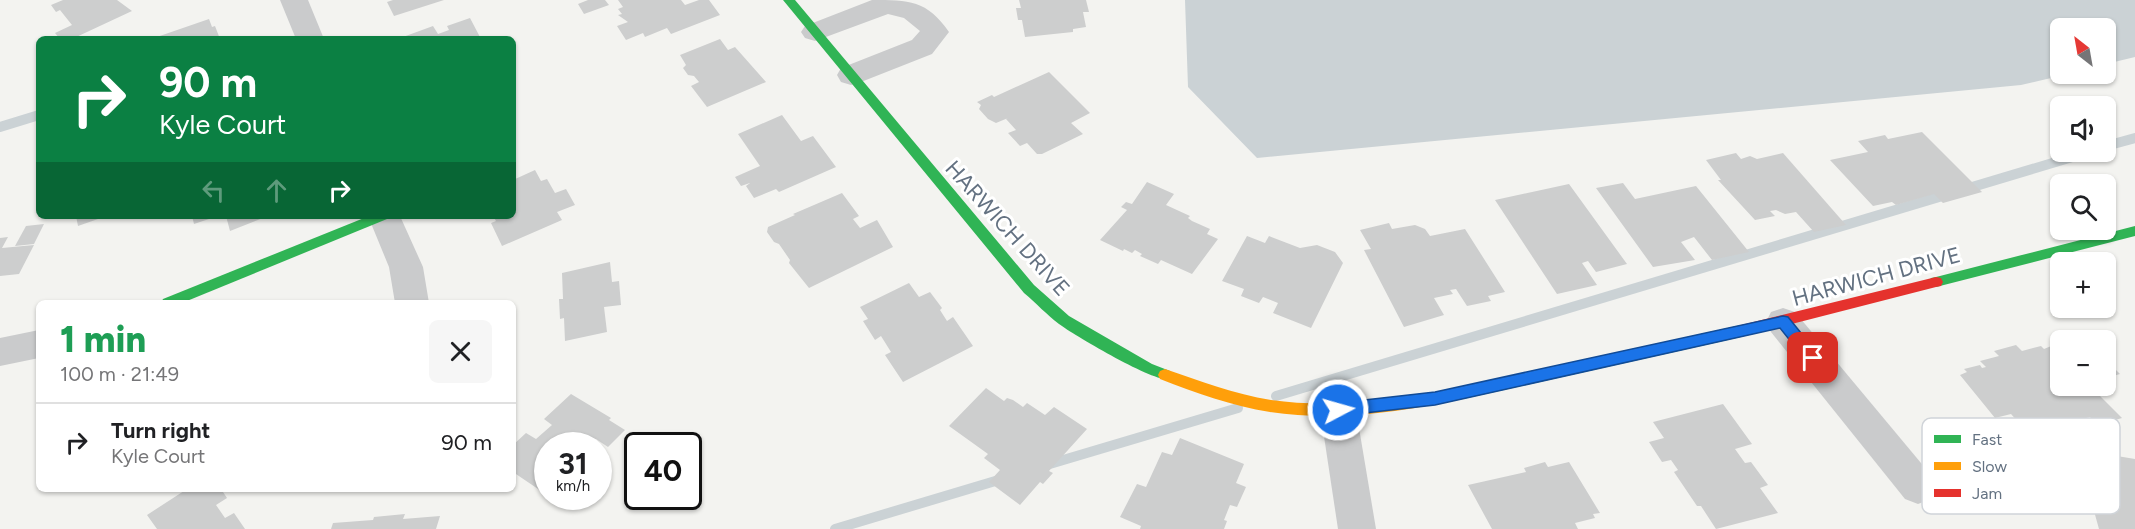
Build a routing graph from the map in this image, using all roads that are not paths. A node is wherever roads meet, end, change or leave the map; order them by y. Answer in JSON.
{"nodes":[{"id":1,"x":294,"y":0,"type":"edge"},
{"id":2,"x":789,"y":0,"type":"edge"},
{"id":3,"x":816,"y":32,"type":"junction"},
{"id":4,"x":309,"y":36,"type":"edge"},
{"id":5,"x":851,"y":75,"type":"junction"},
{"id":6,"x":376,"y":219,"type":"edge"},
{"id":7,"x":384,"y":219,"type":"edge"},
{"id":8,"x":2135,"y":231,"type":"edge"},
{"id":9,"x":175,"y":300,"type":"edge"},
{"id":10,"x":412,"y":300,"type":"edge"},
{"id":11,"x":1783,"y":321,"type":"junction"},
{"id":12,"x":36,"y":345,"type":"edge"},
{"id":13,"x":0,"y":352,"type":"edge"},
{"id":14,"x":1338,"y":410,"type":"junction"},
{"id":15,"x":1918,"y":487,"type":"dead end"},
{"id":16,"x":1357,"y":529,"type":"edge"}],
"edges":[{"from":1,"to":4,"type":"street"},
{"from":2,"to":3,"type":"street","name":"HARWICH DRIVE"},
{"from":3,"to":5,"type":"street","name":"HARWICH DRIVE"},
{"from":3,"to":5,"type":"street"},
{"from":5,"to":14,"type":"street","name":"HARWICH DRIVE"},
{"from":6,"to":9,"type":"street"},
{"from":7,"to":10,"type":"street"},
{"from":8,"to":11,"type":"street","name":"HARWICH DRIVE"},
{"from":11,"to":14,"type":"street","name":"HARWICH DRIVE"},
{"from":11,"to":15,"type":"street"},
{"from":12,"to":13,"type":"street"},
{"from":14,"to":16,"type":"street"}]}
